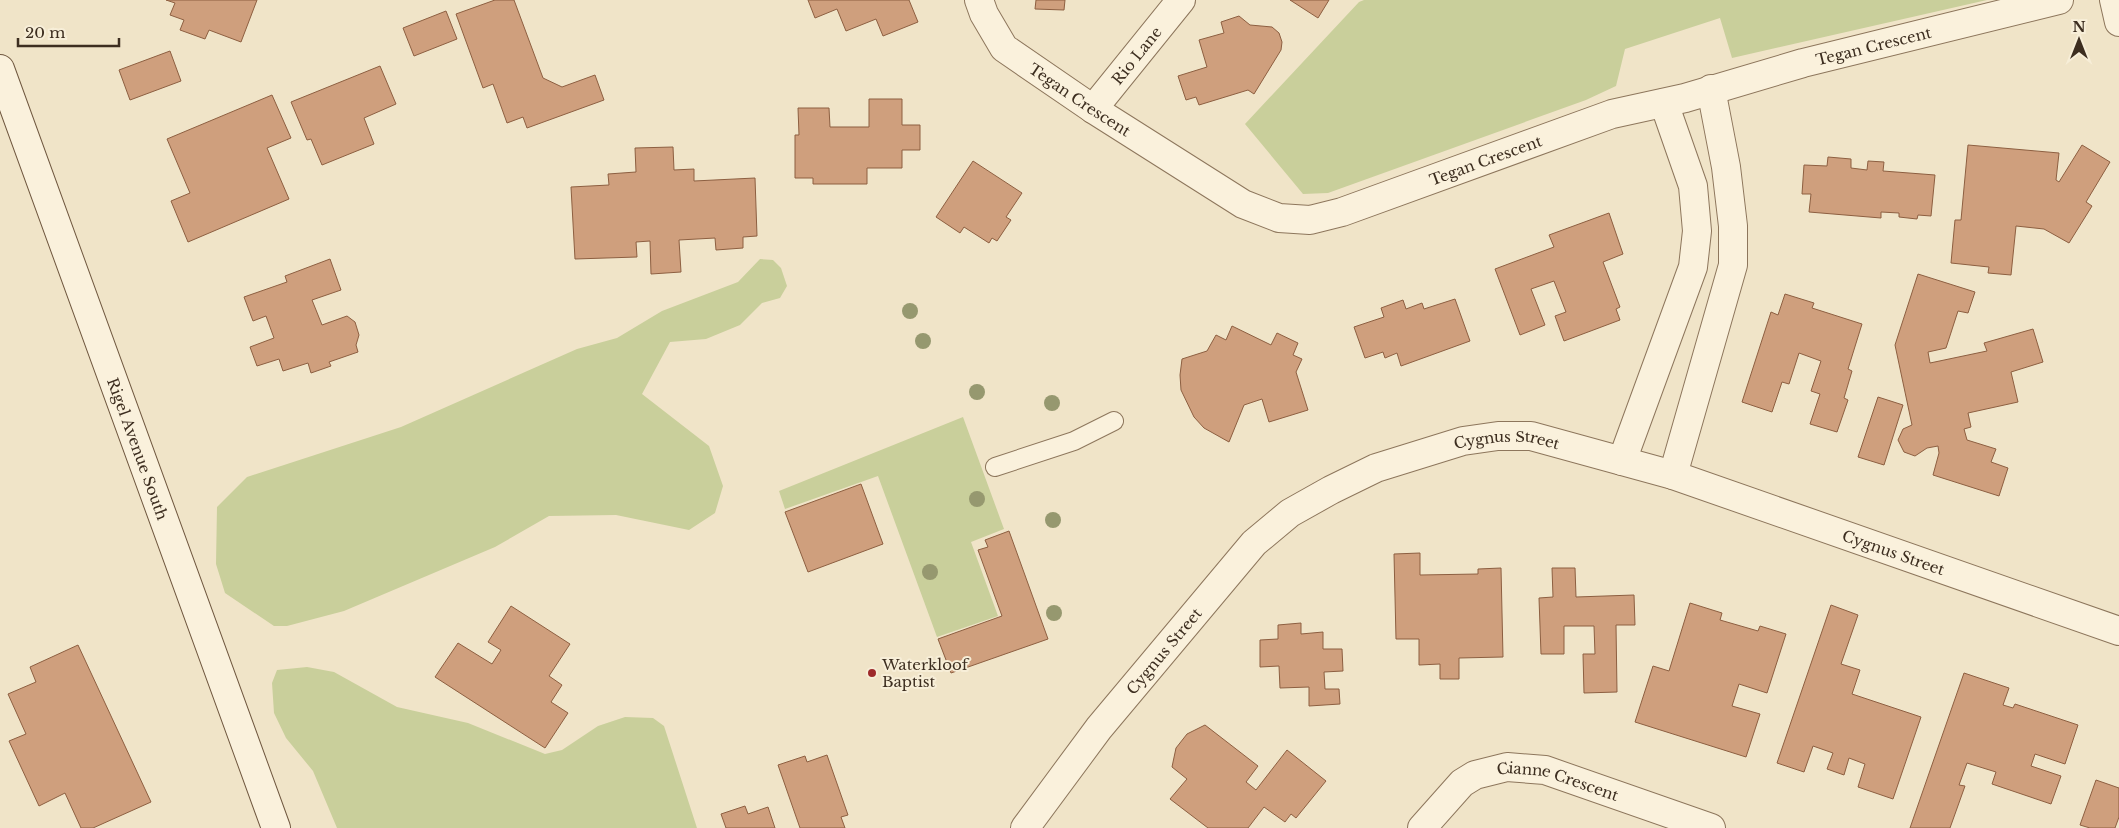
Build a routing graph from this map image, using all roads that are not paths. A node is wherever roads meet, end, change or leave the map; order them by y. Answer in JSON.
{"nodes":[{"id":1,"x":979,"y":0,"type":"edge"},
{"id":2,"x":2059,"y":0,"type":"edge"},
{"id":3,"x":2114,"y":0,"type":"edge"},
{"id":4,"x":1179,"y":1,"type":"edge"},
{"id":5,"x":2119,"y":22,"type":"edge"},
{"id":6,"x":0,"y":69,"type":"edge"},
{"id":7,"x":1711,"y":89,"type":"junction"},
{"id":8,"x":1664,"y":103,"type":"junction"},
{"id":9,"x":1094,"y":109,"type":"junction"},
{"id":10,"x":1114,"y":421,"type":"dead end"},
{"id":11,"x":1622,"y":461,"type":"junction"},
{"id":12,"x":995,"y":467,"type":"dead end"},
{"id":13,"x":1673,"y":475,"type":"junction"},
{"id":14,"x":2119,"y":631,"type":"edge"},
{"id":15,"x":276,"y":828,"type":"edge"},
{"id":16,"x":1025,"y":828,"type":"edge"},
{"id":17,"x":1422,"y":828,"type":"edge"},
{"id":18,"x":1711,"y":828,"type":"edge"}],
"edges":[{"from":1,"to":9,"type":"street","name":"Tegan Crescent"},
{"from":2,"to":7,"type":"street","name":"Tegan Crescent"},
{"from":3,"to":5,"type":"street"},
{"from":4,"to":9,"type":"street","name":"Rio Lane"},
{"from":6,"to":15,"type":"street","name":"Rigel Avenue South"},
{"from":7,"to":8,"type":"street","name":"Tegan Crescent"},
{"from":7,"to":13,"type":"street"},
{"from":8,"to":9,"type":"street","name":"Tegan Crescent"},
{"from":8,"to":11,"type":"street"},
{"from":10,"to":12,"type":"lane"},
{"from":11,"to":13,"type":"street","name":"Cygnus Street"},
{"from":11,"to":16,"type":"street","name":"Cygnus Street"},
{"from":13,"to":14,"type":"street","name":"Cygnus Street"},
{"from":17,"to":18,"type":"street","name":"Cianne Crescent"}]}
